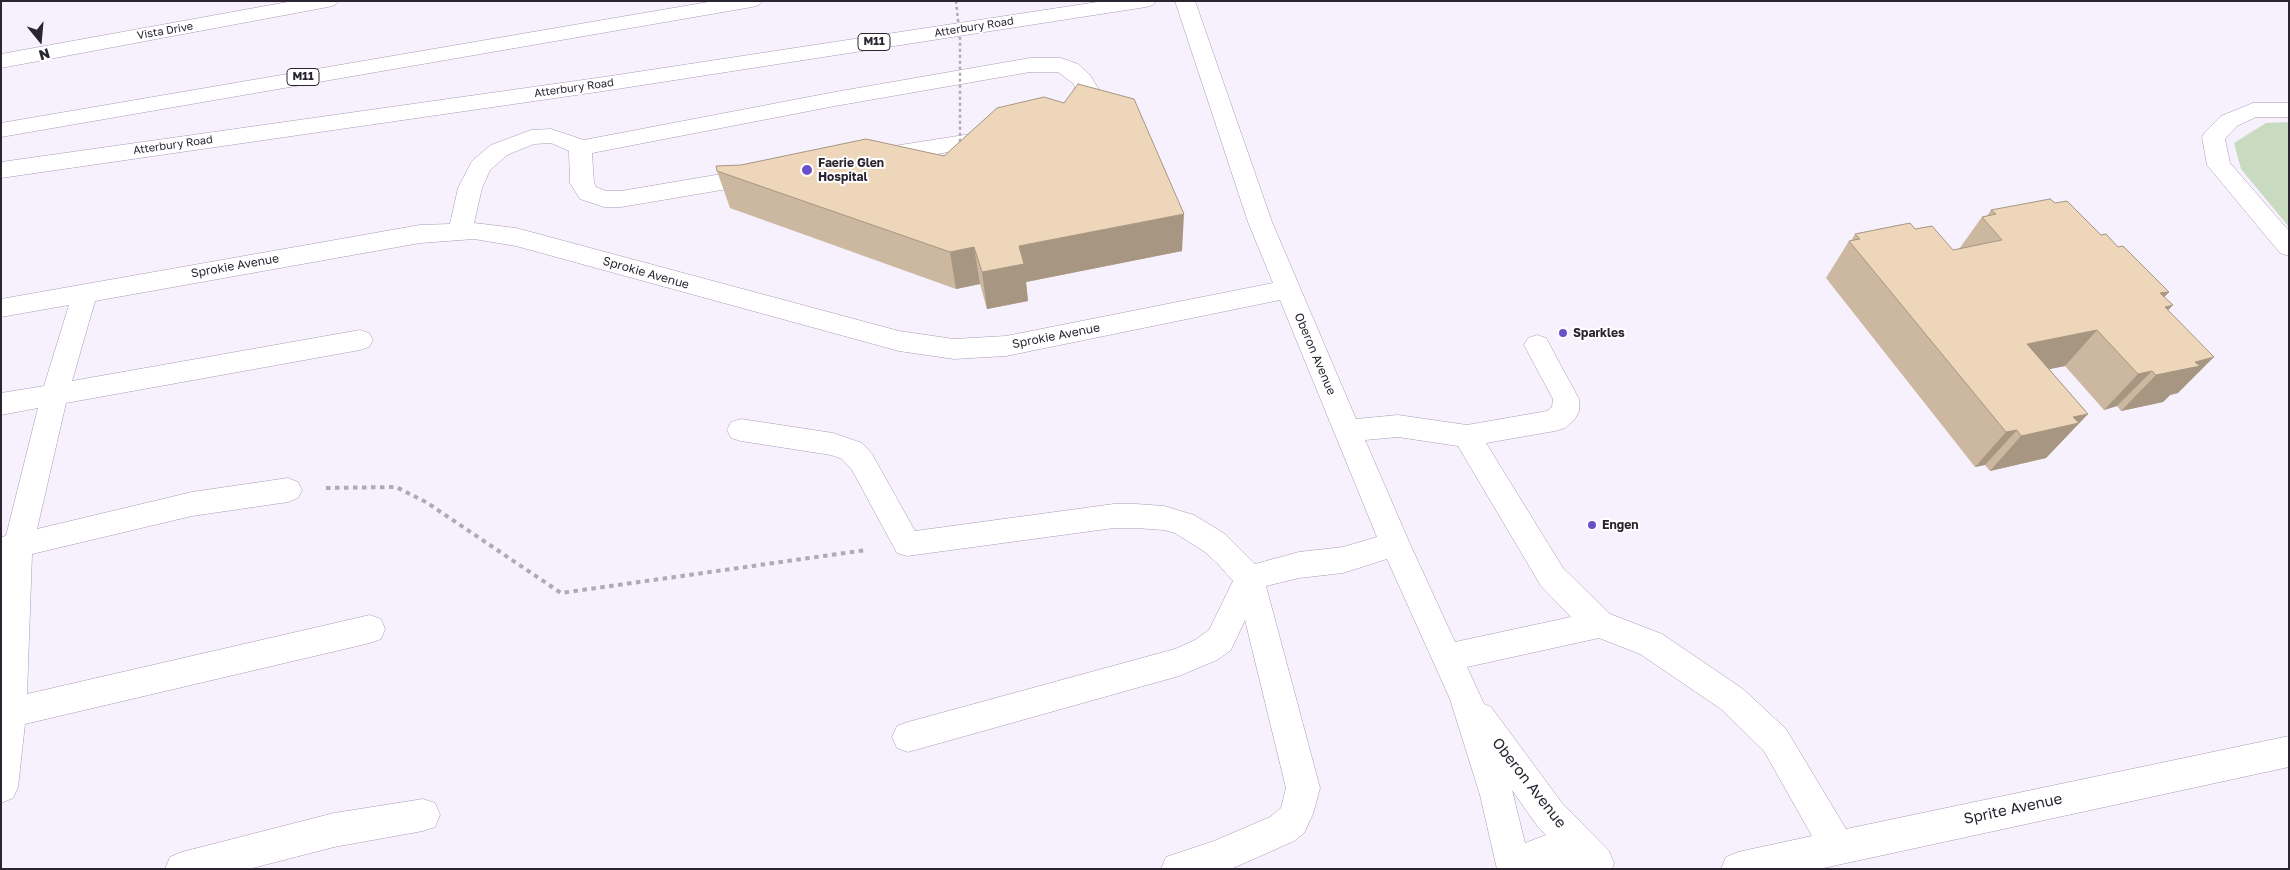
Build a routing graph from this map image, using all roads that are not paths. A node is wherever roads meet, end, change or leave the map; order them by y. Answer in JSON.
{"nodes":[{"id":1,"x":328,"y":1,"type":"edge"},
{"id":2,"x":752,"y":1,"type":"edge"},
{"id":3,"x":1146,"y":1,"type":"edge"},
{"id":4,"x":1185,"y":1,"type":"edge"},
{"id":5,"x":1,"y":61,"type":"edge"},
{"id":6,"x":2289,"y":110,"type":"edge"},
{"id":7,"x":1052,"y":122,"type":"edge"},
{"id":8,"x":1,"y":130,"type":"edge"},
{"id":9,"x":1016,"y":132,"type":"edge"},
{"id":10,"x":580,"y":148,"type":"junction"},
{"id":11,"x":862,"y":159,"type":"edge"},
{"id":12,"x":1,"y":170,"type":"edge"},
{"id":13,"x":776,"y":173,"type":"edge"},
{"id":14,"x":460,"y":231,"type":"junction"},
{"id":15,"x":2289,"y":247,"type":"edge"},
{"id":16,"x":1288,"y":289,"type":"junction"},
{"id":17,"x":84,"y":292,"type":"junction"},
{"id":18,"x":1,"y":308,"type":"edge"},
{"id":19,"x":360,"y":340,"type":"dead end"},
{"id":20,"x":1537,"y":345,"type":"dead end"},
{"id":21,"x":55,"y":394,"type":"junction"},
{"id":22,"x":1,"y":404,"type":"edge"},
{"id":23,"x":741,"y":430,"type":"dead end"},
{"id":24,"x":1347,"y":431,"type":"junction"},
{"id":25,"x":1467,"y":436,"type":"junction"},
{"id":26,"x":288,"y":490,"type":"road end"},
{"id":27,"x":1395,"y":544,"type":"junction"},
{"id":28,"x":10,"y":547,"type":"edge"},
{"id":29,"x":1249,"y":578,"type":"junction"},
{"id":30,"x":1599,"y":624,"type":"junction"},
{"id":31,"x":370,"y":629,"type":"dead end"},
{"id":32,"x":1447,"y":658,"type":"junction"},
{"id":33,"x":1466,"y":699,"type":"junction"},
{"id":34,"x":6,"y":714,"type":"edge"},
{"id":35,"x":908,"y":737,"type":"dead end"},
{"id":36,"x":2289,"y":751,"type":"edge"},
{"id":37,"x":1,"y":787,"type":"edge"},
{"id":38,"x":423,"y":815,"type":"dead end"},
{"id":39,"x":1837,"y":846,"type":"junction"},
{"id":40,"x":1600,"y":866,"type":"edge"},
{"id":41,"x":182,"y":869,"type":"edge"},
{"id":42,"x":1178,"y":869,"type":"edge"},
{"id":43,"x":1514,"y":869,"type":"edge"},
{"id":44,"x":1520,"y":869,"type":"edge"},
{"id":45,"x":1738,"y":869,"type":"edge"}],
"edges":[{"from":1,"to":5,"type":"street","name":"Vista Drive"},
{"from":2,"to":8,"type":"street","number":"M11"},
{"from":3,"to":12,"type":"street","name":"Atterbury Road","number":"M11"},
{"from":4,"to":16,"type":"street","name":"Oberon Avenue"},
{"from":6,"to":15,"type":"street"},
{"from":7,"to":10,"type":"street"},
{"from":9,"to":11,"type":"street"},
{"from":10,"to":13,"type":"street"},
{"from":10,"to":14,"type":"street"},
{"from":14,"to":16,"type":"street","name":"Sprokie Avenue"},
{"from":14,"to":17,"type":"street","name":"Sprokie Avenue"},
{"from":16,"to":24,"type":"street","name":"Oberon Avenue"},
{"from":17,"to":18,"type":"street","name":"Sprokie Avenue"},
{"from":17,"to":21,"type":"street"},
{"from":19,"to":21,"type":"street"},
{"from":20,"to":25,"type":"street"},
{"from":21,"to":22,"type":"street"},
{"from":21,"to":28,"type":"street"},
{"from":23,"to":29,"type":"street"},
{"from":24,"to":25,"type":"street"},
{"from":24,"to":27,"type":"street","name":"Oberon Avenue"},
{"from":25,"to":30,"type":"street"},
{"from":26,"to":28,"type":"street"},
{"from":27,"to":29,"type":"street"},
{"from":27,"to":32,"type":"street","name":"Oberon Avenue"},
{"from":28,"to":34,"type":"street"},
{"from":29,"to":35,"type":"street"},
{"from":29,"to":42,"type":"street"},
{"from":30,"to":32,"type":"street"},
{"from":30,"to":39,"type":"street"},
{"from":31,"to":34,"type":"street"},
{"from":32,"to":33,"type":"street","name":"Oberon Avenue"},
{"from":33,"to":40,"type":"street","name":"Oberon Avenue"},
{"from":33,"to":43,"type":"street","name":"Oberon Avenue"},
{"from":34,"to":37,"type":"street"},
{"from":36,"to":39,"type":"street","name":"Sprite Avenue"},
{"from":38,"to":41,"type":"street"},
{"from":39,"to":45,"type":"street","name":"Sprite Avenue"},
{"from":40,"to":44,"type":"street"}]}
